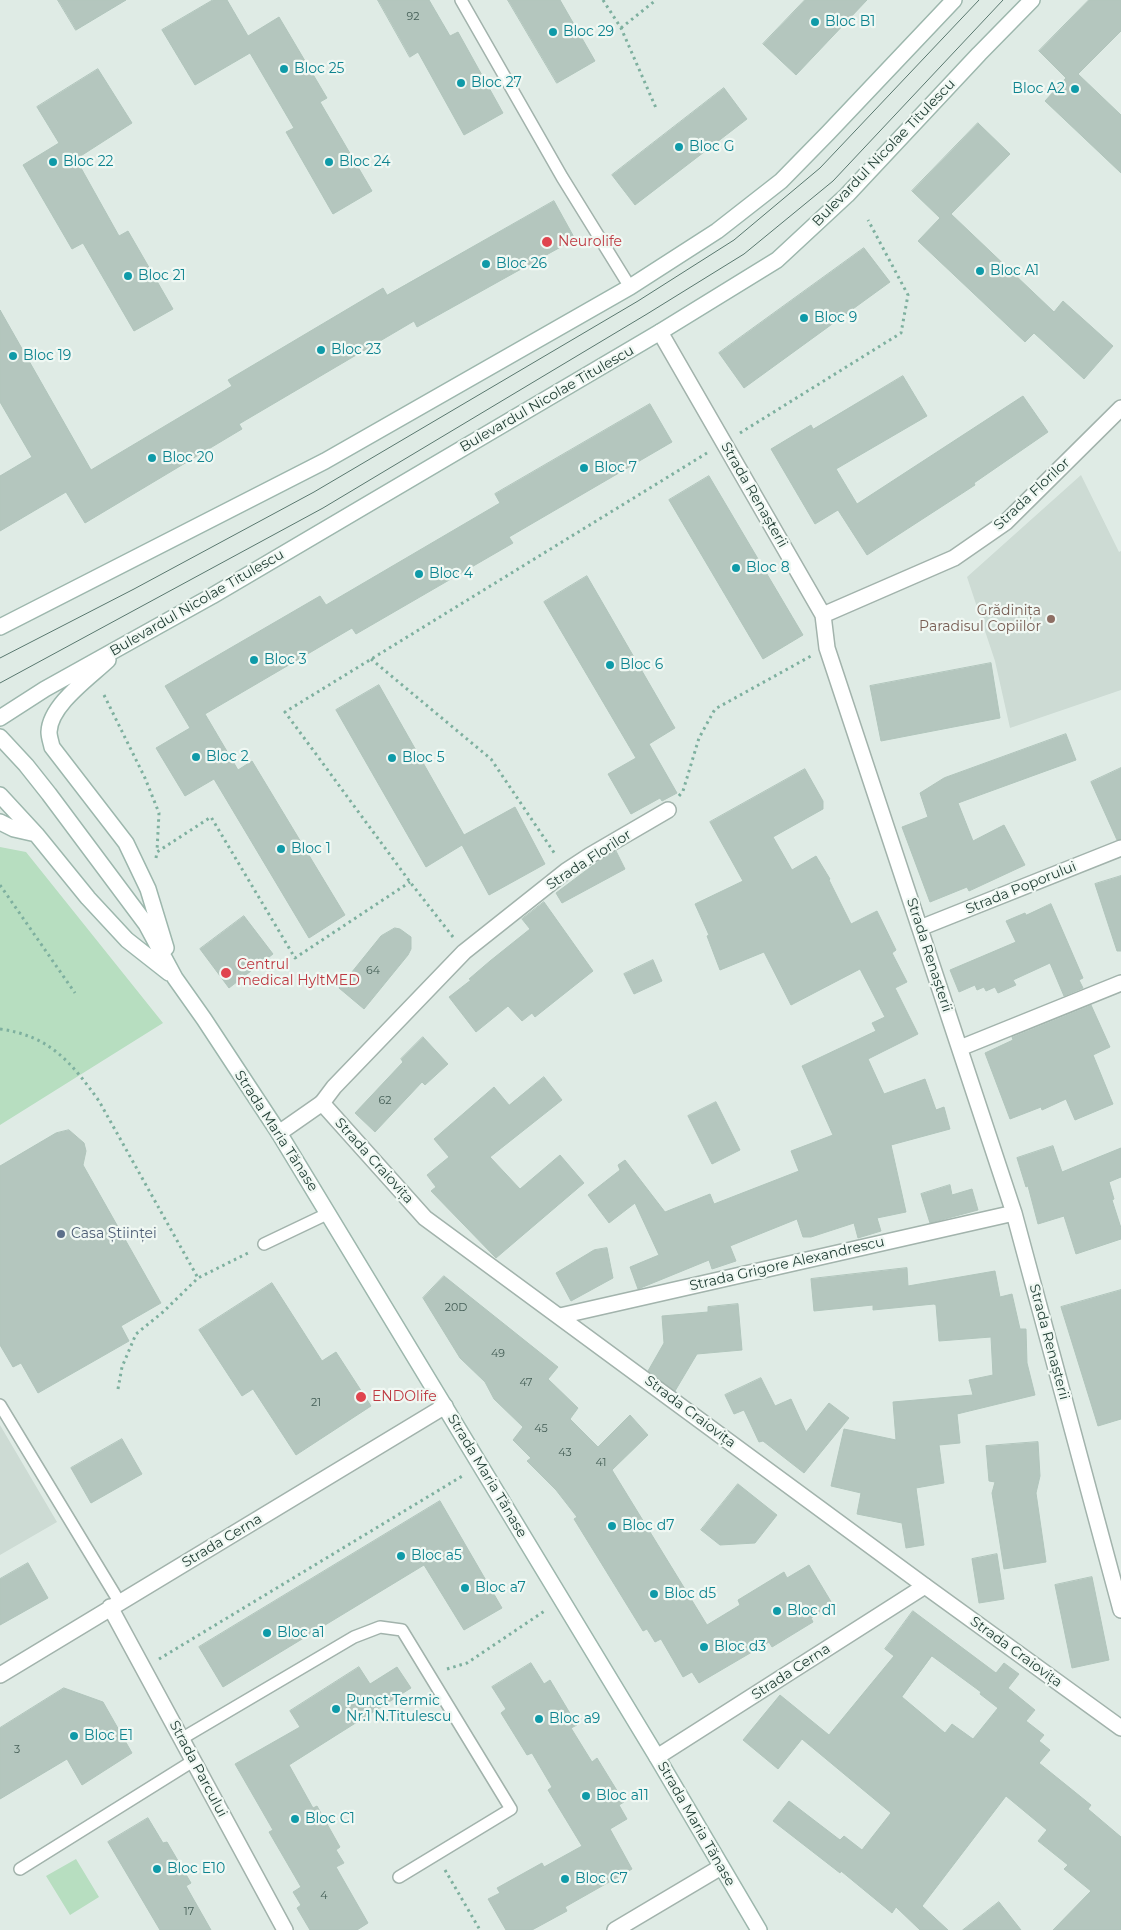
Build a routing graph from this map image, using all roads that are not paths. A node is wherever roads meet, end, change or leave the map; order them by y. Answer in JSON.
{"nodes":[{"id":1,"x":461,"y":0,"type":"edge"},
{"id":2,"x":954,"y":0,"type":"edge"},
{"id":3,"x":1032,"y":0,"type":"edge"},
{"id":4,"x":630,"y":287,"type":"junction"},
{"id":5,"x":660,"y":332,"type":"junction"},
{"id":6,"x":1121,"y":408,"type":"edge"},
{"id":7,"x":823,"y":615,"type":"junction"},
{"id":8,"x":0,"y":627,"type":"edge"},
{"id":9,"x":123,"y":646,"type":"junction"},
{"id":10,"x":0,"y":718,"type":"edge"},
{"id":11,"x":0,"y":737,"type":"edge"},
{"id":12,"x":0,"y":795,"type":"edge"},
{"id":13,"x":668,"y":810,"type":"road end"},
{"id":14,"x":0,"y":822,"type":"edge"},
{"id":15,"x":36,"y":834,"type":"junction"},
{"id":16,"x":1121,"y":848,"type":"edge"},
{"id":17,"x":920,"y":928,"type":"junction"},
{"id":18,"x":175,"y":978,"type":"junction"},
{"id":19,"x":1121,"y":983,"type":"edge"},
{"id":20,"x":960,"y":1048,"type":"junction"},
{"id":21,"x":322,"y":1103,"type":"junction"},
{"id":22,"x":279,"y":1133,"type":"junction"},
{"id":23,"x":329,"y":1213,"type":"junction"},
{"id":24,"x":1014,"y":1213,"type":"junction"},
{"id":25,"x":264,"y":1244,"type":"road end"},
{"id":26,"x":560,"y":1316,"type":"junction"},
{"id":27,"x":0,"y":1405,"type":"edge"},
{"id":28,"x":445,"y":1406,"type":"junction"},
{"id":29,"x":1118,"y":1585,"type":"edge"},
{"id":30,"x":925,"y":1586,"type":"junction"},
{"id":31,"x":115,"y":1605,"type":"junction"},
{"id":32,"x":1121,"y":1610,"type":"edge"},
{"id":33,"x":0,"y":1675,"type":"edge"},
{"id":34,"x":1121,"y":1728,"type":"edge"},
{"id":35,"x":181,"y":1738,"type":"junction"},
{"id":36,"x":657,"y":1757,"type":"junction"},
{"id":37,"x":193,"y":1761,"type":"junction"},
{"id":38,"x":721,"y":1867,"type":"junction"},
{"id":39,"x":20,"y":1869,"type":"dead end"},
{"id":40,"x":398,"y":1877,"type":"dead end"},
{"id":41,"x":285,"y":1930,"type":"edge"},
{"id":42,"x":615,"y":1930,"type":"edge"},
{"id":43,"x":759,"y":1930,"type":"edge"}],
"edges":[{"from":1,"to":4,"type":"lane"},
{"from":2,"to":4,"type":"street"},
{"from":3,"to":5,"type":"street","name":"Bulevardul Nicolae Titulescu"},
{"from":4,"to":8,"type":"street"},
{"from":5,"to":7,"type":"street","name":"Strada Renașterii"},
{"from":5,"to":9,"type":"street","name":"Bulevardul Nicolae Titulescu"},
{"from":6,"to":7,"type":"street","name":"Strada Florilor"},
{"from":7,"to":17,"type":"street","name":"Strada Renașterii"},
{"from":9,"to":10,"type":"street","name":"Bulevardul Nicolae Titulescu"},
{"from":9,"to":18,"type":"street"},
{"from":11,"to":18,"type":"street","name":"Strada Maria Tănase"},
{"from":12,"to":15,"type":"street","name":"Strada Maria Tănase"},
{"from":13,"to":21,"type":"street","name":"Strada Florilor"},
{"from":14,"to":15,"type":"street"},
{"from":15,"to":18,"type":"street","name":"Strada Maria Tănase"},
{"from":16,"to":17,"type":"street","name":"Strada Poporului"},
{"from":17,"to":20,"type":"street","name":"Strada Renașterii"},
{"from":18,"to":22,"type":"street","name":"Strada Maria Tănase"},
{"from":19,"to":20,"type":"street"},
{"from":20,"to":24,"type":"street","name":"Strada Renașterii"},
{"from":21,"to":22,"type":"street"},
{"from":21,"to":26,"type":"street","name":"Strada Craiovița"},
{"from":22,"to":23,"type":"street","name":"Strada Maria Tănase"},
{"from":23,"to":25,"type":"lane"},
{"from":23,"to":28,"type":"street","name":"Strada Maria Tănase"},
{"from":24,"to":26,"type":"street","name":"Strada Grigore Alexandrescu"},
{"from":24,"to":29,"type":"street","name":"Strada Renașterii"},
{"from":26,"to":30,"type":"street","name":"Strada Craiovița"},
{"from":27,"to":31,"type":"lane"},
{"from":28,"to":31,"type":"street","name":"Strada Cerna"},
{"from":28,"to":36,"type":"street","name":"Strada Maria Tănase"},
{"from":29,"to":32,"type":"street","name":"Strada Renașterii"},
{"from":30,"to":34,"type":"street","name":"Strada Craiovița"},
{"from":30,"to":36,"type":"street","name":"Strada Cerna"},
{"from":31,"to":33,"type":"street","name":"Strada Cerna"},
{"from":31,"to":35,"type":"street","name":"Strada Parcului"},
{"from":35,"to":37,"type":"street","name":"Strada Parcului"},
{"from":35,"to":40,"type":"lane"},
{"from":36,"to":38,"type":"street","name":"Strada Maria Tănase"},
{"from":37,"to":39,"type":"lane"},
{"from":37,"to":41,"type":"street","name":"Strada Parcului"},
{"from":38,"to":42,"type":"street"},
{"from":38,"to":43,"type":"street","name":"Strada Maria Tănase"}]}
